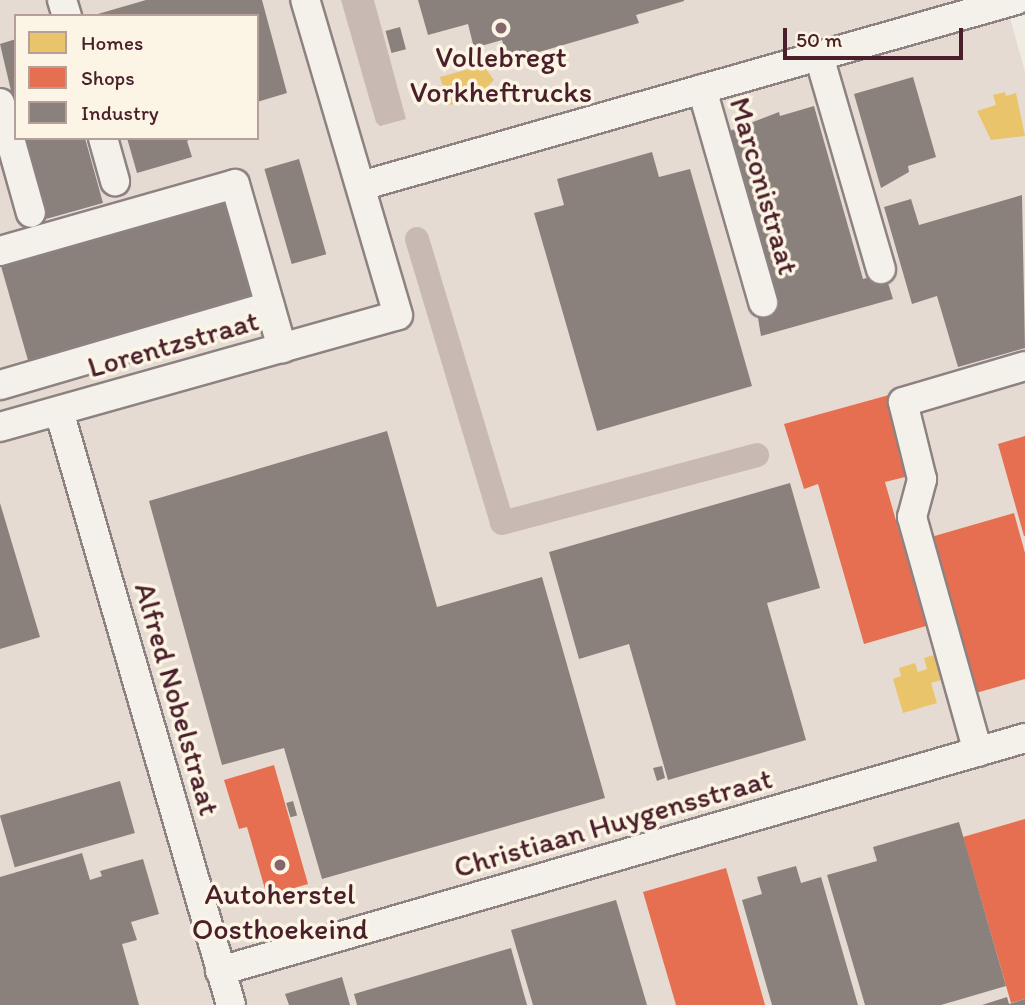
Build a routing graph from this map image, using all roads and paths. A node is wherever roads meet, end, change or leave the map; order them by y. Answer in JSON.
{"nodes":[{"id":1,"x":304,"y":0,"type":"edge"},
{"id":2,"x":1016,"y":0,"type":"edge"},
{"id":3,"x":819,"y":56,"type":"junction"},
{"id":4,"x":702,"y":89,"type":"junction"},
{"id":5,"x":0,"y":103,"type":"edge"},
{"id":6,"x":104,"y":140,"type":"edge"},
{"id":7,"x":116,"y":181,"type":"dead end"},
{"id":8,"x":361,"y":186,"type":"junction"},
{"id":9,"x":31,"y":213,"type":"dead end"},
{"id":10,"x":0,"y":251,"type":"edge"},
{"id":11,"x":881,"y":269,"type":"dead end"},
{"id":12,"x":763,"y":302,"type":"dead end"},
{"id":13,"x":270,"y":306,"type":"junction"},
{"id":14,"x":282,"y":348,"type":"junction"},
{"id":15,"x":72,"y":364,"type":"junction"},
{"id":16,"x":1025,"y":366,"type":"edge"},
{"id":17,"x":0,"y":385,"type":"edge"},
{"id":18,"x":71,"y":407,"type":"junction"},
{"id":19,"x":0,"y":427,"type":"edge"},
{"id":20,"x":1025,"y":738,"type":"edge"},
{"id":21,"x":978,"y":752,"type":"junction"},
{"id":22,"x":220,"y":971,"type":"junction"},
{"id":23,"x":231,"y":1005,"type":"edge"}],
"edges":[{"from":1,"to":8,"type":"street"},
{"from":2,"to":3,"type":"street","name":"Marconistraat"},
{"from":3,"to":4,"type":"street","name":"Marconistraat"},
{"from":3,"to":11,"type":"street"},
{"from":4,"to":8,"type":"street","name":"Marconistraat"},
{"from":4,"to":12,"type":"street","name":"Marconistraat"},
{"from":5,"to":9,"type":"street"},
{"from":6,"to":7,"type":"street"},
{"from":8,"to":14,"type":"street","name":"Lorentzstraat"},
{"from":10,"to":13,"type":"street","name":"Lorentzstraat"},
{"from":13,"to":14,"type":"street","name":"Lorentzstraat"},
{"from":13,"to":15,"type":"street","name":"Lorentzstraat"},
{"from":14,"to":18,"type":"street","name":"Lorentzstraat"},
{"from":15,"to":17,"type":"street","name":"Lorentzstraat"},
{"from":15,"to":18,"type":"street","name":"Lorentzstraat"},
{"from":16,"to":21,"type":"street"},
{"from":18,"to":19,"type":"street","name":"Lorentzstraat"},
{"from":18,"to":22,"type":"street","name":"Alfred Nobelstraat"},
{"from":20,"to":21,"type":"street","name":"Christiaan Huygensstraat"},
{"from":21,"to":22,"type":"street","name":"Christiaan Huygensstraat"},
{"from":22,"to":23,"type":"street","name":"Alfred Nobelstraat"}]}
